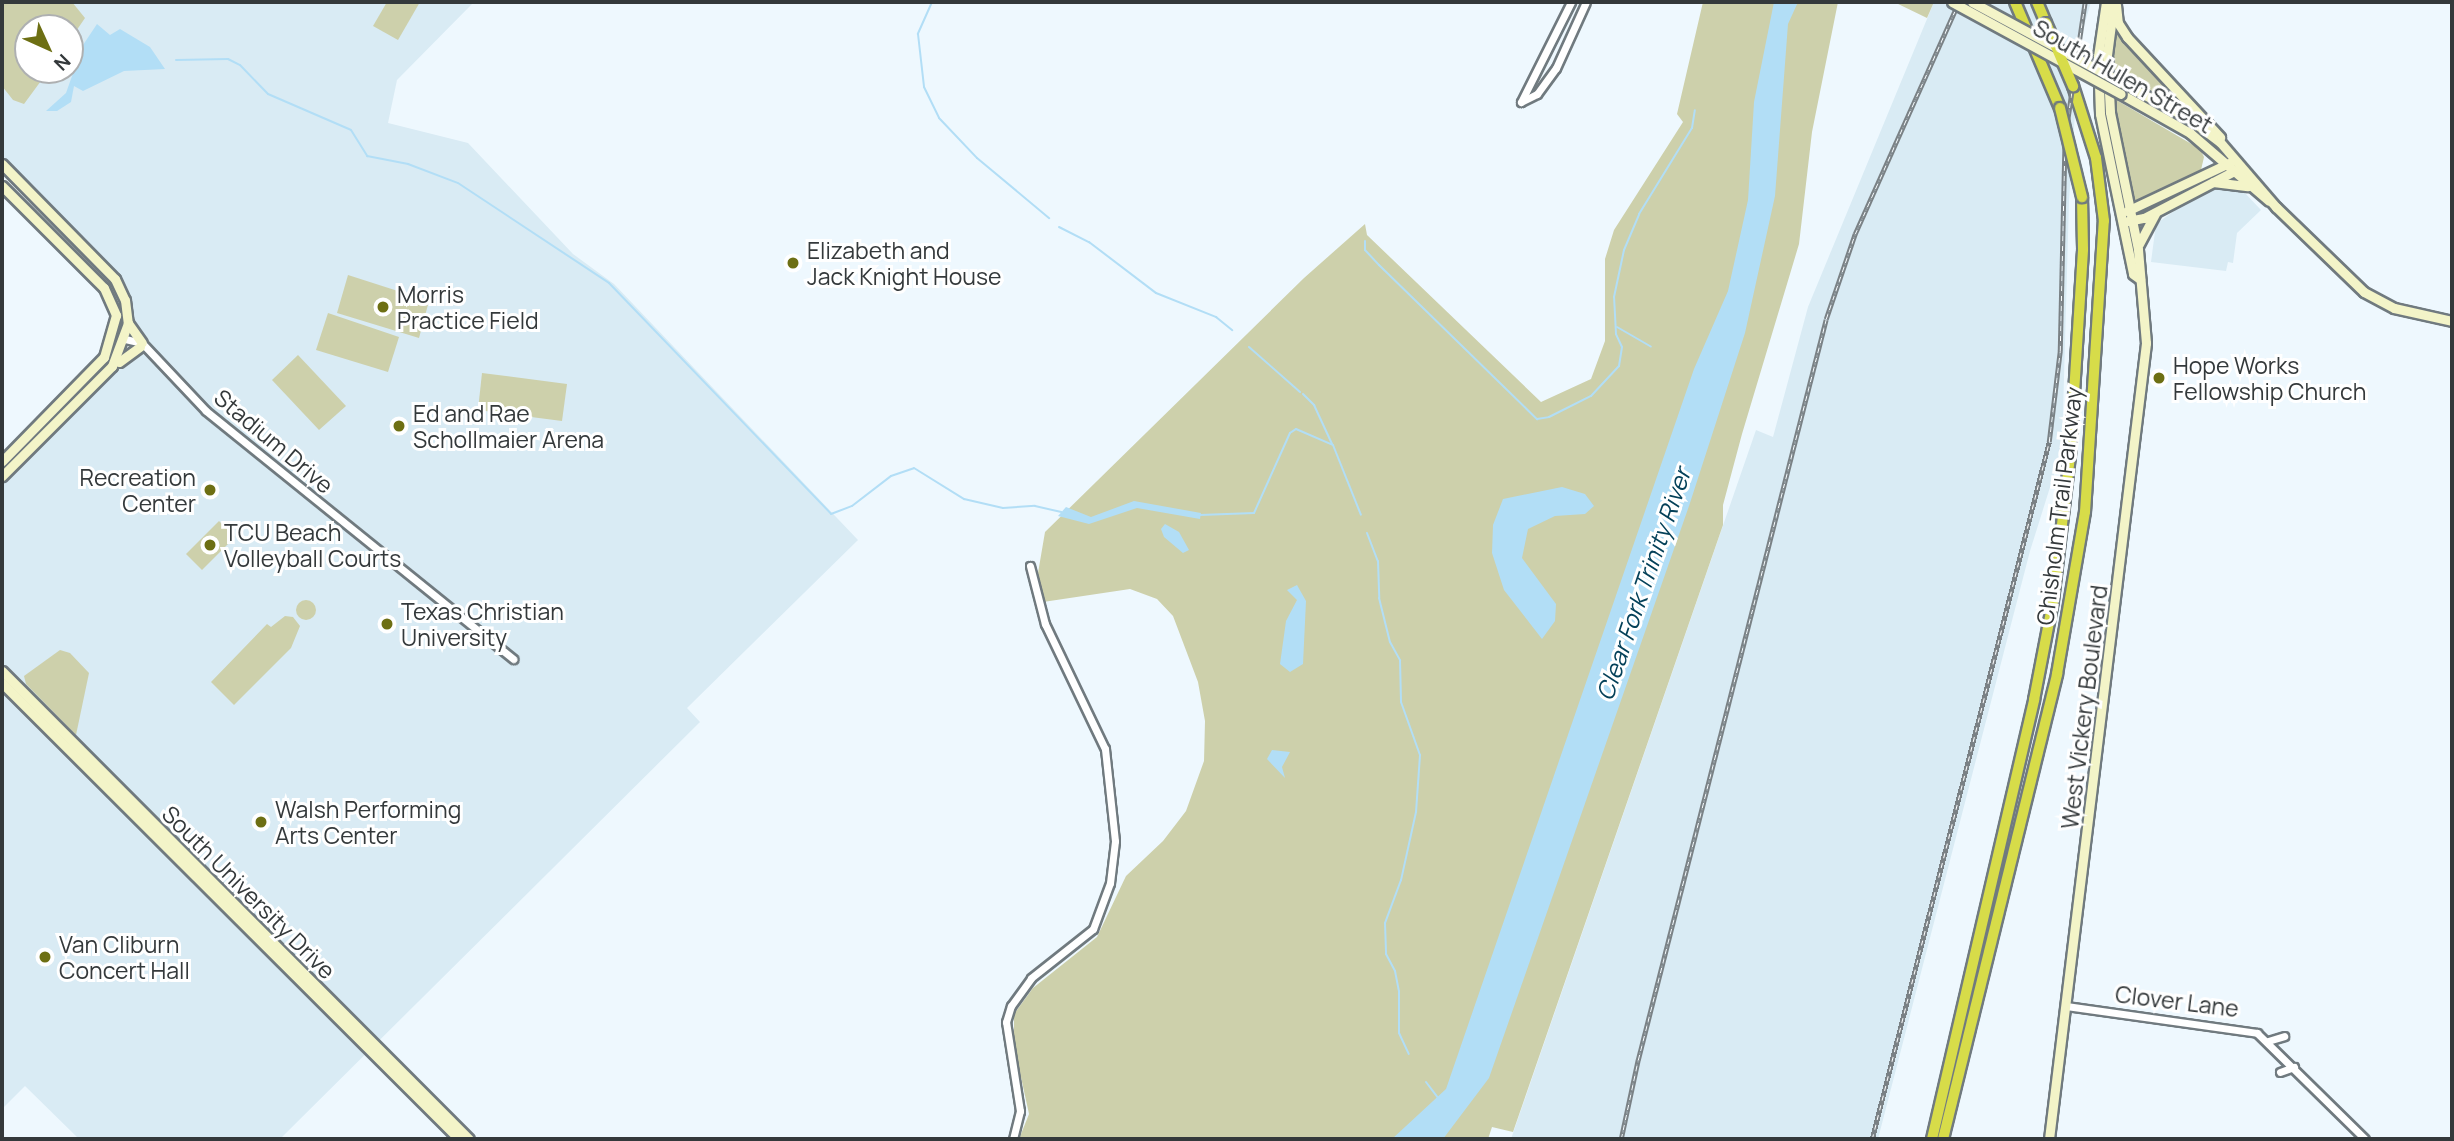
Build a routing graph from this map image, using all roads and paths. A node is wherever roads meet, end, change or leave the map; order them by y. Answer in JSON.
{"nodes":[{"id":1,"x":1572,"y":2,"type":"edge"},
{"id":2,"x":1586,"y":2,"type":"edge"},
{"id":3,"x":1952,"y":2,"type":"edge"},
{"id":4,"x":1972,"y":2,"type":"edge"},
{"id":5,"x":2015,"y":2,"type":"edge"},
{"id":6,"x":2037,"y":2,"type":"edge"},
{"id":7,"x":2106,"y":2,"type":"edge"},
{"id":8,"x":2115,"y":2,"type":"edge"},
{"id":9,"x":2124,"y":90,"type":"junction"},
{"id":10,"x":2,"y":164,"type":"edge"},
{"id":11,"x":2235,"y":165,"type":"junction"},
{"id":12,"x":2208,"y":183,"type":"junction"},
{"id":13,"x":2,"y":186,"type":"edge"},
{"id":14,"x":2251,"y":187,"type":"junction"},
{"id":15,"x":2273,"y":204,"type":"junction"},
{"id":16,"x":2159,"y":209,"type":"junction"},
{"id":17,"x":2127,"y":216,"type":"junction"},
{"id":18,"x":2138,"y":249,"type":"junction"},
{"id":19,"x":2140,"y":279,"type":"junction"},
{"id":20,"x":116,"y":315,"type":"junction"},
{"id":21,"x":2452,"y":321,"type":"edge"},
{"id":22,"x":128,"y":323,"type":"junction"},
{"id":23,"x":125,"y":339,"type":"junction"},
{"id":24,"x":109,"y":347,"type":"junction"},
{"id":25,"x":144,"y":347,"type":"junction"},
{"id":26,"x":97,"y":382,"type":"junction"},
{"id":27,"x":36,"y":426,"type":"junction"},
{"id":28,"x":3,"y":459,"type":"edge"},
{"id":29,"x":15,"y":463,"type":"junction"},
{"id":30,"x":2,"y":469,"type":"edge"},
{"id":31,"x":2,"y":476,"type":"edge"},
{"id":32,"x":1030,"y":566,"type":"dead end"},
{"id":33,"x":513,"y":659,"type":"dead end"},
{"id":34,"x":2,"y":671,"type":"edge"},
{"id":35,"x":2,"y":682,"type":"edge"},
{"id":36,"x":2066,"y":1006,"type":"junction"},
{"id":37,"x":2284,"y":1036,"type":"dead end"},
{"id":38,"x":2268,"y":1041,"type":"junction"},
{"id":39,"x":2294,"y":1067,"type":"junction"},
{"id":40,"x":2280,"y":1072,"type":"dead end"},
{"id":41,"x":459,"y":1139,"type":"edge"},
{"id":42,"x":469,"y":1139,"type":"edge"},
{"id":43,"x":1013,"y":1139,"type":"edge"},
{"id":44,"x":1932,"y":1139,"type":"edge"},
{"id":45,"x":1943,"y":1139,"type":"edge"},
{"id":46,"x":2049,"y":1139,"type":"edge"},
{"id":47,"x":2365,"y":1139,"type":"edge"}],
"edges":[{"from":1,"to":2,"type":"street"},
{"from":3,"to":9,"type":"main road","name":"South Hulen Street","bridge":true},
{"from":4,"to":9,"type":"main road","name":"South Hulen Street","bridge":true},
{"from":5,"to":44,"type":"highway","name":"Chisholm Trail Parkway","bridge":true},
{"from":6,"to":45,"type":"highway","name":"Chisholm Trail Parkway","bridge":true},
{"from":7,"to":17,"type":"main road","name":"West Vickery Boulevard"},
{"from":8,"to":11,"type":"main road"},
{"from":8,"to":17,"type":"main road","name":"West Vickery Boulevard"},
{"from":9,"to":11,"type":"main road","name":"South Hulen Street"},
{"from":10,"to":22,"type":"main road"},
{"from":11,"to":12,"type":"main road"},
{"from":11,"to":14,"type":"main road","name":"South Hulen Street"},
{"from":11,"to":15,"type":"main road","name":"South Hulen Street"},
{"from":11,"to":17,"type":"main road"},
{"from":12,"to":14,"type":"main road"},
{"from":12,"to":16,"type":"main road"},
{"from":13,"to":20,"type":"main road"},
{"from":14,"to":15,"type":"main road","name":"South Hulen Street"},
{"from":15,"to":21,"type":"main road"},
{"from":16,"to":17,"type":"main road"},
{"from":16,"to":18,"type":"main road"},
{"from":17,"to":18,"type":"main road","name":"West Vickery Boulevard"},
{"from":17,"to":19,"type":"main road","name":"West Vickery Boulevard"},
{"from":18,"to":19,"type":"main road","name":"West Vickery Boulevard"},
{"from":19,"to":36,"type":"main road","name":"West Vickery Boulevard"},
{"from":20,"to":23,"type":"main road"},
{"from":20,"to":24,"type":"main road"},
{"from":22,"to":23,"type":"main road"},
{"from":22,"to":25,"type":"main road"},
{"from":23,"to":24,"type":"main road"},
{"from":23,"to":25,"type":"street"},
{"from":23,"to":26,"type":"main road"},
{"from":24,"to":27,"type":"main road"},
{"from":25,"to":26,"type":"main road"},
{"from":25,"to":33,"type":"street","name":"Stadium Drive"},
{"from":26,"to":29,"type":"main road"},
{"from":27,"to":28,"type":"main road"},
{"from":27,"to":29,"type":"main road"},
{"from":28,"to":30,"type":"main road"},
{"from":29,"to":31,"type":"main road"},
{"from":32,"to":43,"type":"street"},
{"from":34,"to":42,"type":"main road","name":"South University Drive"},
{"from":35,"to":41,"type":"main road","name":"South University Drive"},
{"from":36,"to":38,"type":"street","name":"Clover Lane"},
{"from":36,"to":46,"type":"main road","name":"West Vickery Boulevard"},
{"from":37,"to":38,"type":"street"},
{"from":38,"to":39,"type":"street","name":"Clover Lane"},
{"from":39,"to":40,"type":"street"},
{"from":39,"to":47,"type":"street","name":"Clover Lane"}]}
